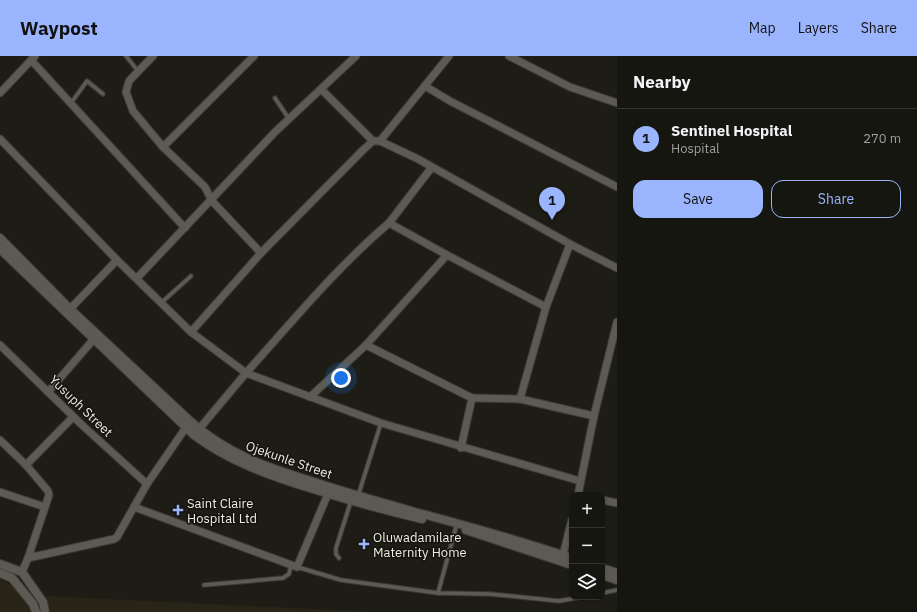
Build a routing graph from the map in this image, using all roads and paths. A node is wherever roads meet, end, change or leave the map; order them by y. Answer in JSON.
{"nodes":[{"id":1,"x":126,"y":56,"type":"edge"},
{"id":2,"x":153,"y":56,"type":"edge"},
{"id":3,"x":254,"y":56,"type":"edge"},
{"id":4,"x":356,"y":56,"type":"edge"},
{"id":5,"x":449,"y":56,"type":"edge"},
{"id":6,"x":509,"y":56,"type":"edge"},
{"id":7,"x":33,"y":58,"type":"edge"},
{"id":8,"x":138,"y":71,"type":"junction"},
{"id":9,"x":425,"y":86,"type":"junction"},
{"id":10,"x":322,"y":90,"type":"junction"},
{"id":11,"x":0,"y":93,"type":"edge"},
{"id":12,"x":103,"y":94,"type":"dead end"},
{"id":13,"x":275,"y":98,"type":"dead end"},
{"id":14,"x":617,"y":103,"type":"edge"},
{"id":15,"x":70,"y":104,"type":"junction"},
{"id":16,"x":289,"y":118,"type":"junction"},
{"id":17,"x":0,"y":139,"type":"edge"},
{"id":18,"x":377,"y":141,"type":"junction"},
{"id":19,"x":163,"y":147,"type":"junction"},
{"id":20,"x":432,"y":167,"type":"junction"},
{"id":21,"x":617,"y":187,"type":"edge"},
{"id":22,"x":212,"y":201,"type":"junction"},
{"id":23,"x":389,"y":223,"type":"junction"},
{"id":24,"x":185,"y":228,"type":"junction"},
{"id":25,"x":0,"y":238,"type":"edge"},
{"id":26,"x":570,"y":244,"type":"junction"},
{"id":27,"x":0,"y":249,"type":"edge"},
{"id":28,"x":262,"y":253,"type":"junction"},
{"id":29,"x":447,"y":255,"type":"junction"},
{"id":30,"x":117,"y":260,"type":"junction"},
{"id":31,"x":617,"y":268,"type":"edge"},
{"id":32,"x":191,"y":276,"type":"dead end"},
{"id":33,"x":138,"y":278,"type":"junction"},
{"id":34,"x":161,"y":302,"type":"junction"},
{"id":35,"x":546,"y":307,"type":"junction"},
{"id":36,"x":70,"y":309,"type":"junction"},
{"id":37,"x":617,"y":322,"type":"edge"},
{"id":38,"x":191,"y":332,"type":"junction"},
{"id":39,"x":93,"y":340,"type":"junction"},
{"id":40,"x":0,"y":344,"type":"edge"},
{"id":41,"x":366,"y":345,"type":"junction"},
{"id":42,"x":614,"y":346,"type":"edge"},
{"id":43,"x":246,"y":373,"type":"junction"},
{"id":44,"x":48,"y":392,"type":"junction"},
{"id":45,"x":310,"y":397,"type":"junction"},
{"id":46,"x":472,"y":398,"type":"junction"},
{"id":47,"x":520,"y":399,"type":"junction"},
{"id":48,"x":594,"y":416,"type":"junction"},
{"id":49,"x":73,"y":417,"type":"junction"},
{"id":50,"x":381,"y":423,"type":"junction"},
{"id":51,"x":188,"y":424,"type":"junction"},
{"id":52,"x":196,"y":432,"type":"junction"},
{"id":53,"x":0,"y":440,"type":"edge"},
{"id":54,"x":460,"y":448,"type":"junction"},
{"id":55,"x":26,"y":465,"type":"junction"},
{"id":56,"x":580,"y":482,"type":"junction"},
{"id":57,"x":146,"y":484,"type":"junction"},
{"id":58,"x":329,"y":491,"type":"junction"},
{"id":59,"x":0,"y":492,"type":"edge"},
{"id":60,"x":578,"y":492,"type":"edge"},
{"id":61,"x":354,"y":499,"type":"junction"},
{"id":62,"x":605,"y":501,"type":"edge"},
{"id":63,"x":617,"y":503,"type":"edge"},
{"id":64,"x":45,"y":507,"type":"junction"},
{"id":65,"x":134,"y":507,"type":"junction"},
{"id":66,"x":456,"y":527,"type":"junction"},
{"id":67,"x":570,"y":528,"type":"edge"},
{"id":68,"x":28,"y":558,"type":"junction"},
{"id":69,"x":339,"y":558,"type":"dead end"},
{"id":70,"x":562,"y":558,"type":"junction"},
{"id":71,"x":569,"y":558,"type":"edge"},
{"id":72,"x":0,"y":564,"type":"edge"},
{"id":73,"x":571,"y":564,"type":"edge"},
{"id":74,"x":294,"y":566,"type":"junction"},
{"id":75,"x":605,"y":569,"type":"edge"},
{"id":76,"x":22,"y":572,"type":"junction"},
{"id":77,"x":0,"y":573,"type":"edge"},
{"id":78,"x":617,"y":573,"type":"edge"},
{"id":79,"x":605,"y":577,"type":"edge"},
{"id":80,"x":617,"y":580,"type":"edge"},
{"id":81,"x":204,"y":586,"type":"dead end"},
{"id":82,"x":617,"y":590,"type":"edge"},
{"id":83,"x":605,"y":592,"type":"edge"},
{"id":84,"x":438,"y":593,"type":"junction"},
{"id":85,"x":569,"y":599,"type":"edge"},
{"id":86,"x":36,"y":612,"type":"edge"},
{"id":87,"x":45,"y":612,"type":"edge"}],
"edges":[{"from":1,"to":8,"type":"lane"},
{"from":2,"to":8,"type":"street"},
{"from":3,"to":19,"type":"street"},
{"from":4,"to":10,"type":"street"},
{"from":5,"to":9,"type":"street"},
{"from":6,"to":14,"type":"street"},
{"from":7,"to":11,"type":"street"},
{"from":7,"to":15,"type":"street"},
{"from":8,"to":19,"type":"street"},
{"from":9,"to":18,"type":"street"},
{"from":9,"to":21,"type":"street"},
{"from":10,"to":16,"type":"street"},
{"from":10,"to":18,"type":"street"},
{"from":12,"to":15,"type":"lane"},
{"from":13,"to":16,"type":"lane"},
{"from":15,"to":24,"type":"street"},
{"from":16,"to":22,"type":"street"},
{"from":17,"to":30,"type":"street"},
{"from":18,"to":20,"type":"street"},
{"from":18,"to":28,"type":"street"},
{"from":19,"to":22,"type":"street"},
{"from":20,"to":23,"type":"street"},
{"from":20,"to":26,"type":"street"},
{"from":22,"to":24,"type":"street"},
{"from":22,"to":28,"type":"street"},
{"from":23,"to":29,"type":"street"},
{"from":23,"to":43,"type":"street"},
{"from":24,"to":33,"type":"street"},
{"from":25,"to":36,"type":"street","name":"Ojekunle Street"},
{"from":26,"to":31,"type":"street"},
{"from":26,"to":35,"type":"street"},
{"from":27,"to":39,"type":"street","name":"Ojekunle Street"},
{"from":28,"to":38,"type":"street"},
{"from":29,"to":35,"type":"street"},
{"from":29,"to":41,"type":"street"},
{"from":30,"to":33,"type":"street"},
{"from":30,"to":36,"type":"street"},
{"from":32,"to":34,"type":"lane"},
{"from":33,"to":34,"type":"street"},
{"from":34,"to":38,"type":"street"},
{"from":35,"to":47,"type":"street"},
{"from":36,"to":51,"type":"street","name":"Ojekunle Street"},
{"from":37,"to":42,"type":"street"},
{"from":38,"to":43,"type":"street"},
{"from":39,"to":44,"type":"street"},
{"from":39,"to":51,"type":"street","name":"Ojekunle Street"},
{"from":40,"to":44,"type":"street","name":"Yusuph Street"},
{"from":41,"to":45,"type":"street"},
{"from":41,"to":46,"type":"street"},
{"from":42,"to":48,"type":"street"},
{"from":43,"to":45,"type":"street"},
{"from":43,"to":52,"type":"street"},
{"from":44,"to":49,"type":"street","name":"Yusuph Street"},
{"from":45,"to":50,"type":"street"},
{"from":46,"to":47,"type":"street"},
{"from":46,"to":54,"type":"street"},
{"from":47,"to":48,"type":"street"},
{"from":48,"to":56,"type":"street"},
{"from":49,"to":55,"type":"street"},
{"from":49,"to":57,"type":"street","name":"Yusuph Street"},
{"from":50,"to":54,"type":"street"},
{"from":50,"to":61,"type":"lane"},
{"from":51,"to":52,"type":"street","name":"Ojekunle Street"},
{"from":51,"to":57,"type":"street"},
{"from":52,"to":58,"type":"street","name":"Ojekunle Street"},
{"from":53,"to":55,"type":"street"},
{"from":54,"to":56,"type":"street"},
{"from":55,"to":64,"type":"street"},
{"from":56,"to":60,"type":"street"},
{"from":57,"to":65,"type":"street"},
{"from":58,"to":61,"type":"street","name":"Ojekunle Street"},
{"from":58,"to":74,"type":"street"},
{"from":59,"to":64,"type":"street"},
{"from":61,"to":66,"type":"street","name":"Ojekunle Street"},
{"from":61,"to":69,"type":"lane"},
{"from":61,"to":70,"type":"street","name":"Ojekunle Street"},
{"from":62,"to":63,"type":"street"},
{"from":64,"to":68,"type":"street"},
{"from":65,"to":68,"type":"street"},
{"from":65,"to":74,"type":"street"},
{"from":66,"to":70,"type":"street","name":"Ojekunle Street"},
{"from":66,"to":84,"type":"lane"},
{"from":67,"to":70,"type":"street"},
{"from":68,"to":76,"type":"street"},
{"from":70,"to":71,"type":"street","name":"Ojekunle Street"},
{"from":70,"to":73,"type":"street","name":"Ojekunle Street"},
{"from":72,"to":76,"type":"street"},
{"from":74,"to":81,"type":"lane"},
{"from":74,"to":84,"type":"lane"},
{"from":75,"to":78,"type":"street"},
{"from":76,"to":87,"type":"street"},
{"from":77,"to":86,"type":"street"},
{"from":79,"to":80,"type":"street"},
{"from":82,"to":83,"type":"lane"},
{"from":84,"to":85,"type":"lane"}]}
